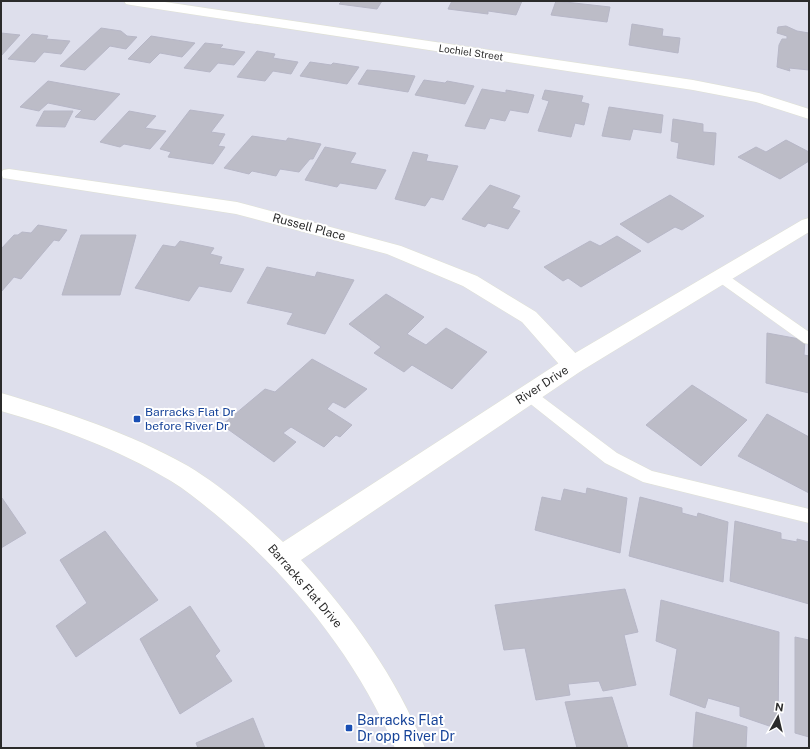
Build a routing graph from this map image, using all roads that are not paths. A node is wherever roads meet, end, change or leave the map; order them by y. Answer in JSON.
{"nodes":[{"id":1,"x":131,"y":1,"type":"edge"},
{"id":2,"x":809,"y":114,"type":"edge"},
{"id":3,"x":9,"y":174,"type":"dead end"},
{"id":4,"x":809,"y":224,"type":"edge"},
{"id":5,"x":721,"y":277,"type":"junction"},
{"id":6,"x":809,"y":338,"type":"edge"},
{"id":7,"x":573,"y":365,"type":"junction"},
{"id":8,"x":528,"y":394,"type":"junction"},
{"id":9,"x":1,"y":402,"type":"edge"},
{"id":10,"x":809,"y":516,"type":"edge"},
{"id":11,"x":282,"y":557,"type":"junction"},
{"id":12,"x":410,"y":748,"type":"edge"}],
"edges":[{"from":1,"to":2,"type":"street","name":"Lochiel Street"},
{"from":3,"to":7,"type":"street","name":"Russell Place"},
{"from":4,"to":5,"type":"street","name":"River Drive"},
{"from":5,"to":6,"type":"lane"},
{"from":5,"to":7,"type":"street","name":"River Drive"},
{"from":7,"to":8,"type":"street","name":"River Drive"},
{"from":8,"to":10,"type":"lane"},
{"from":8,"to":11,"type":"street","name":"River Drive"},
{"from":9,"to":11,"type":"street","name":"Barracks Flat Drive"},
{"from":11,"to":12,"type":"street","name":"Barracks Flat Drive"}]}
